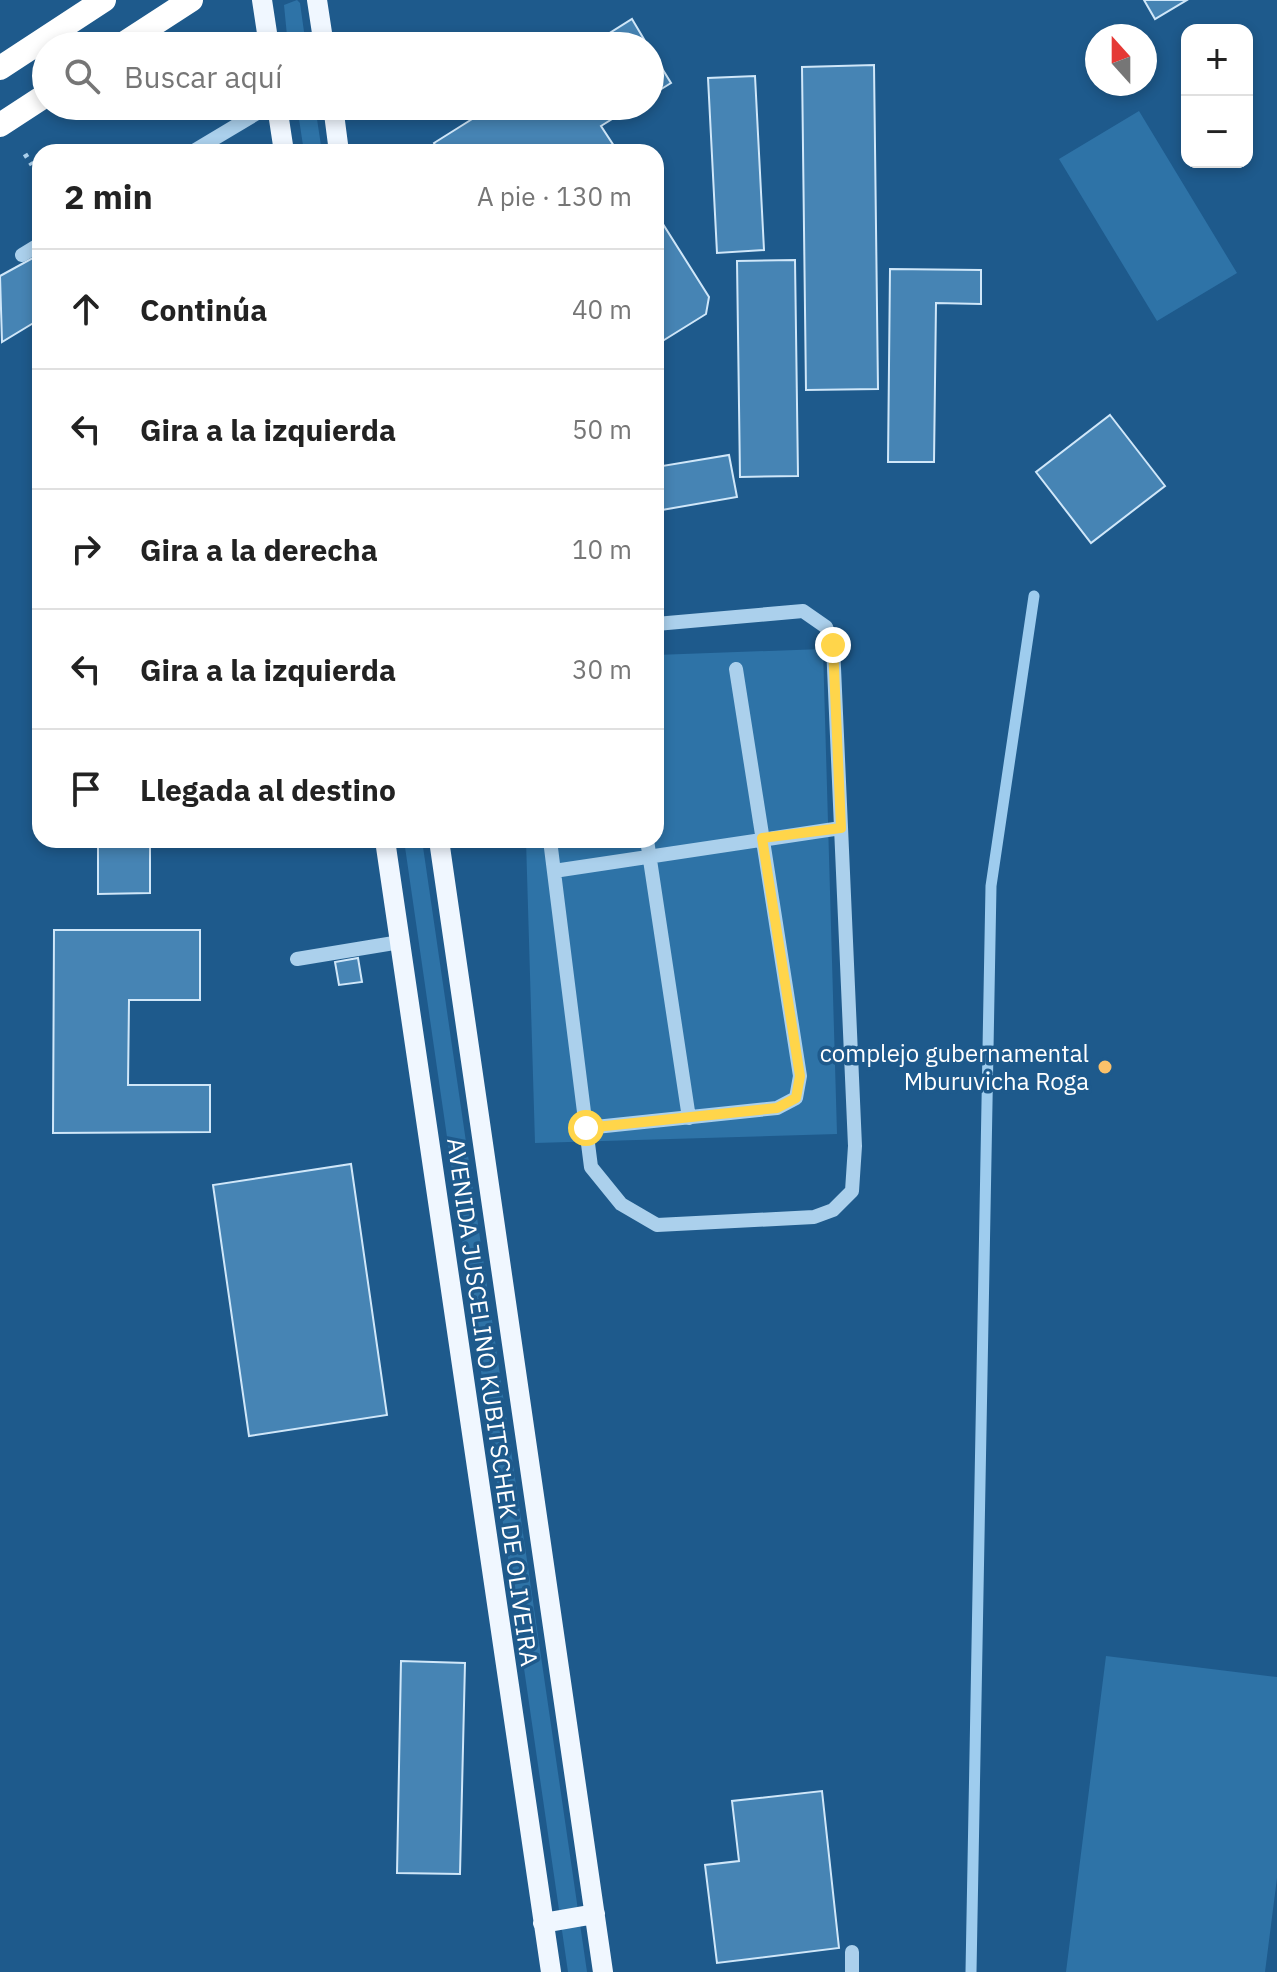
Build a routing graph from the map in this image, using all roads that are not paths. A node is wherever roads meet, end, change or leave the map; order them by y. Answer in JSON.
{"nodes":[{"id":1,"x":104,"y":0,"type":"edge"},
{"id":2,"x":191,"y":0,"type":"edge"},
{"id":3,"x":262,"y":0,"type":"edge"},
{"id":4,"x":317,"y":0,"type":"edge"},
{"id":5,"x":55,"y":32,"type":"edge"},
{"id":6,"x":142,"y":32,"type":"edge"},
{"id":7,"x":267,"y":32,"type":"edge"},
{"id":8,"x":322,"y":32,"type":"edge"},
{"id":9,"x":32,"y":47,"type":"edge"},
{"id":10,"x":0,"y":68,"type":"edge"},
{"id":11,"x":32,"y":104,"type":"edge"},
{"id":12,"x":246,"y":120,"type":"edge"},
{"id":13,"x":279,"y":120,"type":"edge"},
{"id":14,"x":335,"y":120,"type":"edge"},
{"id":15,"x":0,"y":125,"type":"edge"},
{"id":16,"x":205,"y":144,"type":"edge"},
{"id":17,"x":283,"y":144,"type":"edge"},
{"id":18,"x":338,"y":144,"type":"edge"},
{"id":19,"x":32,"y":249,"type":"edge"},
{"id":20,"x":22,"y":255,"type":"dead end"},
{"id":21,"x":664,"y":623,"type":"edge"},
{"id":22,"x":736,"y":669,"type":"dead end"},
{"id":23,"x":841,"y":828,"type":"junction"},
{"id":24,"x":762,"y":838,"type":"junction"},
{"id":25,"x":386,"y":848,"type":"edge"},
{"id":26,"x":440,"y":848,"type":"edge"},
{"id":27,"x":551,"y":848,"type":"edge"},
{"id":28,"x":648,"y":848,"type":"edge"},
{"id":29,"x":649,"y":856,"type":"junction"},
{"id":30,"x":554,"y":871,"type":"junction"},
{"id":31,"x":400,"y":942,"type":"junction"},
{"id":32,"x":297,"y":959,"type":"dead end"},
{"id":33,"x":689,"y":1118,"type":"junction"},
{"id":34,"x":586,"y":1128,"type":"junction"},
{"id":35,"x":595,"y":1914,"type":"junction"},
{"id":36,"x":543,"y":1923,"type":"junction"},
{"id":37,"x":852,"y":1952,"type":"dead end"},
{"id":38,"x":551,"y":1972,"type":"edge"},
{"id":39,"x":603,"y":1972,"type":"edge"},
{"id":40,"x":852,"y":1972,"type":"edge"}],
"edges":[{"from":1,"to":5,"type":"highway"},
{"from":2,"to":6,"type":"highway"},
{"from":3,"to":7,"type":"main road"},
{"from":4,"to":8,"type":"main road"},
{"from":9,"to":10,"type":"highway"},
{"from":11,"to":15,"type":"highway"},
{"from":12,"to":16,"type":"lane"},
{"from":13,"to":17,"type":"main road"},
{"from":14,"to":18,"type":"main road"},
{"from":19,"to":20,"type":"lane"},
{"from":21,"to":23,"type":"lane"},
{"from":22,"to":24,"type":"lane"},
{"from":23,"to":24,"type":"lane"},
{"from":23,"to":34,"type":"lane"},
{"from":24,"to":29,"type":"lane"},
{"from":24,"to":33,"type":"lane"},
{"from":25,"to":31,"type":"main road","name":"AVENIDA JUSCELINO KUBITSCHEK DE OLIVEIRA"},
{"from":26,"to":35,"type":"main road","name":"AVENIDA JUSCELINO KUBITSCHEK DE OLIVEIRA"},
{"from":27,"to":30,"type":"lane"},
{"from":28,"to":29,"type":"lane"},
{"from":29,"to":30,"type":"lane"},
{"from":29,"to":33,"type":"lane"},
{"from":30,"to":34,"type":"lane"},
{"from":31,"to":32,"type":"lane"},
{"from":31,"to":36,"type":"main road","name":"AVENIDA JUSCELINO KUBITSCHEK DE OLIVEIRA"},
{"from":33,"to":34,"type":"lane"},
{"from":35,"to":36,"type":"main road"},
{"from":35,"to":39,"type":"main road","name":"AVENIDA JUSCELINO KUBITSCHEK DE OLIVEIRA"},
{"from":36,"to":38,"type":"main road","name":"AVENIDA JUSCELINO KUBITSCHEK DE OLIVEIRA"},
{"from":37,"to":40,"type":"lane"}]}
